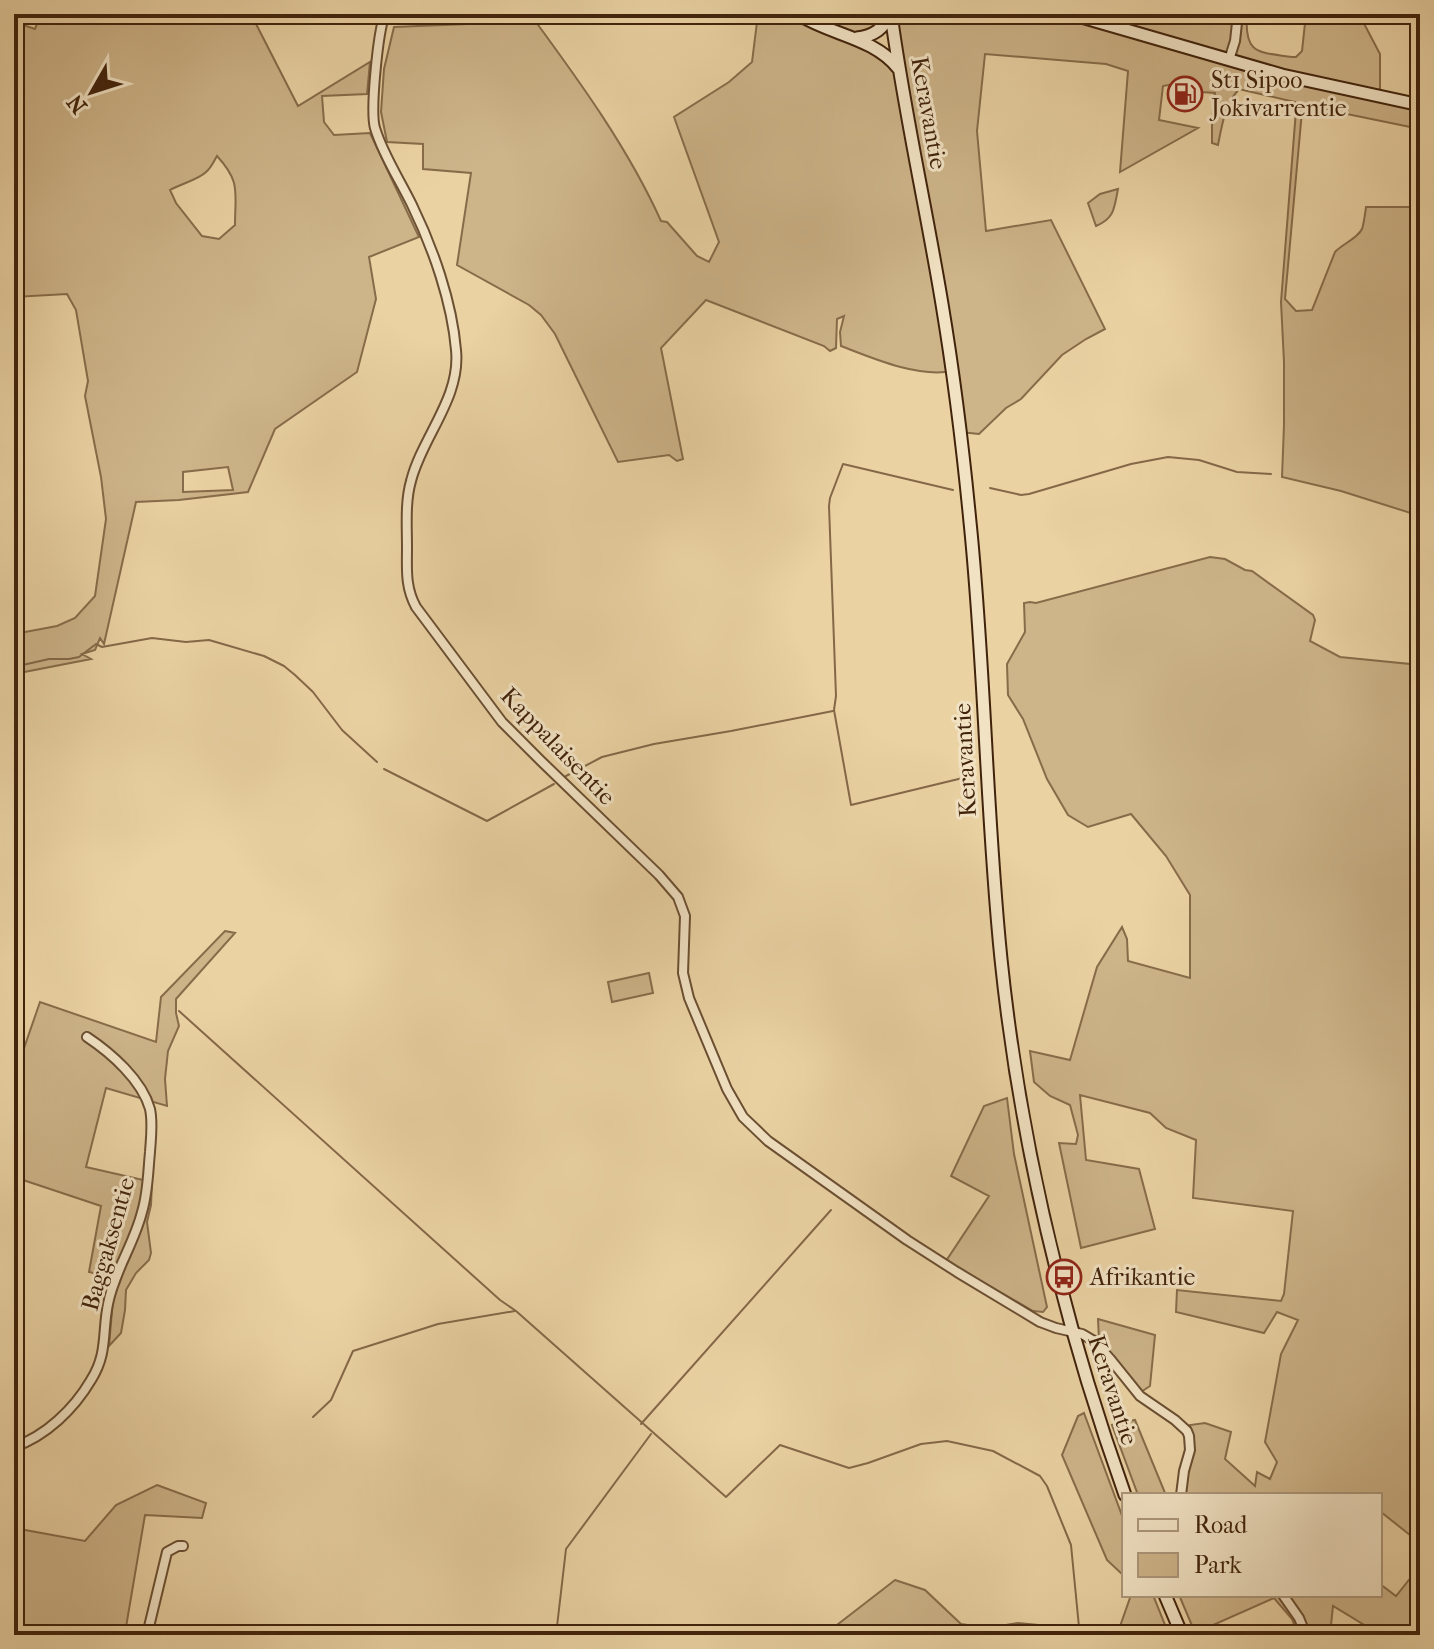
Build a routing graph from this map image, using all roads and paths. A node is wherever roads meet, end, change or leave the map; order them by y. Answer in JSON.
{"nodes":[{"id":1,"x":385,"y":14,"type":"edge"},
{"id":2,"x":798,"y":14,"type":"edge"},
{"id":3,"x":890,"y":14,"type":"edge"},
{"id":4,"x":1071,"y":14,"type":"edge"},
{"id":5,"x":1238,"y":14,"type":"edge"},
{"id":6,"x":851,"y":38,"type":"junction"},
{"id":7,"x":1229,"y":60,"type":"junction"},
{"id":8,"x":898,"y":68,"type":"junction"},
{"id":9,"x":1420,"y":105,"type":"edge"},
{"id":10,"x":87,"y":1037,"type":"dead end"},
{"id":11,"x":1072,"y":1331,"type":"junction"},
{"id":12,"x":14,"y":1447,"type":"edge"},
{"id":13,"x":1124,"y":1493,"type":"edge"},
{"id":14,"x":1181,"y":1493,"type":"edge"},
{"id":15,"x":183,"y":1546,"type":"dead end"},
{"id":16,"x":1166,"y":1597,"type":"edge"},
{"id":17,"x":1284,"y":1597,"type":"edge"},
{"id":18,"x":147,"y":1635,"type":"edge"},
{"id":19,"x":1182,"y":1635,"type":"edge"},
{"id":20,"x":1306,"y":1635,"type":"edge"}],
"edges":[{"from":1,"to":11,"type":"street","name":"Kappalaisentie"},
{"from":2,"to":6,"type":"main road"},
{"from":3,"to":6,"type":"main road"},
{"from":3,"to":8,"type":"main road","name":"Keravantie"},
{"from":4,"to":7,"type":"main road"},
{"from":5,"to":7,"type":"street"},
{"from":6,"to":8,"type":"main road"},
{"from":7,"to":9,"type":"main road"},
{"from":8,"to":11,"type":"main road","name":"Keravantie"},
{"from":10,"to":12,"type":"street","name":"Baggaksentie"},
{"from":11,"to":13,"type":"main road","name":"Keravantie"},
{"from":11,"to":14,"type":"street"},
{"from":15,"to":18,"type":"street"},
{"from":16,"to":19,"type":"main road"},
{"from":17,"to":20,"type":"street"}]}
